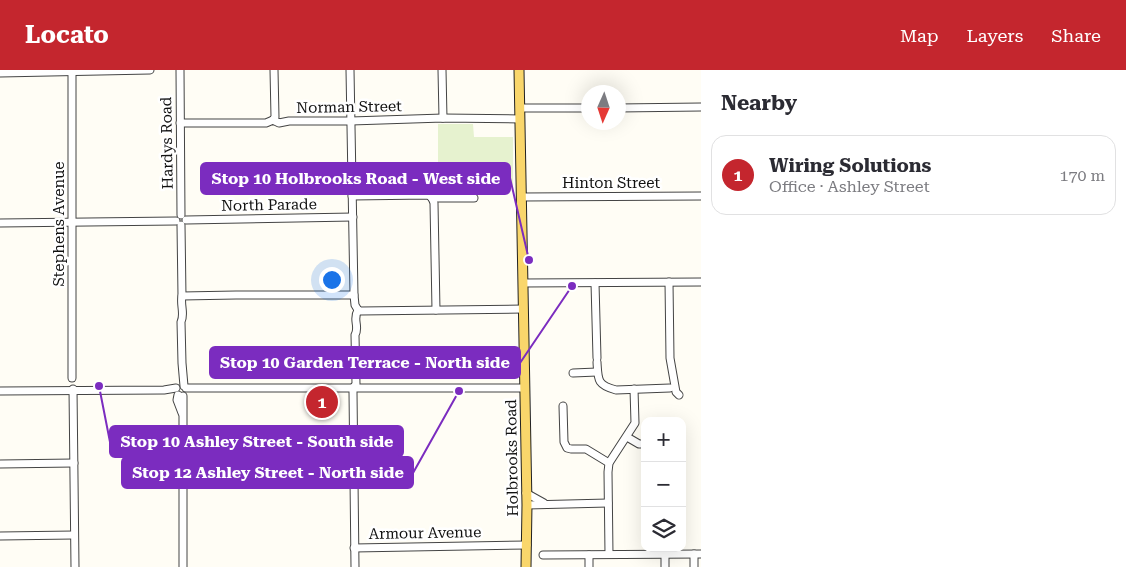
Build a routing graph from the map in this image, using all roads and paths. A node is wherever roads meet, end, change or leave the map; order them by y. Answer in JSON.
{"nodes":[{"id":1,"x":150,"y":70,"type":"edge"},
{"id":2,"x":180,"y":70,"type":"edge"},
{"id":3,"x":274,"y":70,"type":"edge"},
{"id":4,"x":350,"y":70,"type":"edge"},
{"id":5,"x":442,"y":70,"type":"edge"},
{"id":6,"x":519,"y":70,"type":"edge"},
{"id":7,"x":72,"y":71,"type":"edge"},
{"id":8,"x":0,"y":73,"type":"edge"},
{"id":9,"x":701,"y":107,"type":"edge"},
{"id":10,"x":520,"y":108,"type":"junction"},
{"id":11,"x":581,"y":108,"type":"edge"},
{"id":12,"x":626,"y":108,"type":"edge"},
{"id":13,"x":443,"y":118,"type":"junction"},
{"id":14,"x":520,"y":119,"type":"junction"},
{"id":15,"x":274,"y":120,"type":"junction"},
{"id":16,"x":351,"y":122,"type":"junction"},
{"id":17,"x":180,"y":123,"type":"junction"},
{"id":18,"x":352,"y":196,"type":"junction"},
{"id":19,"x":701,"y":196,"type":"edge"},
{"id":20,"x":522,"y":197,"type":"junction"},
{"id":21,"x":432,"y":198,"type":"junction"},
{"id":22,"x":474,"y":198,"type":"dead end"},
{"id":23,"x":353,"y":217,"type":"junction"},
{"id":24,"x":181,"y":220,"type":"junction"},
{"id":25,"x":72,"y":222,"type":"junction"},
{"id":26,"x":0,"y":223,"type":"edge"},
{"id":27,"x":669,"y":282,"type":"junction"},
{"id":28,"x":701,"y":282,"type":"edge"},
{"id":29,"x":523,"y":283,"type":"junction"},
{"id":30,"x":595,"y":283,"type":"junction"},
{"id":31,"x":354,"y":295,"type":"junction"},
{"id":32,"x":182,"y":296,"type":"junction"},
{"id":33,"x":523,"y":309,"type":"junction"},
{"id":34,"x":358,"y":310,"type":"junction"},
{"id":35,"x":436,"y":310,"type":"junction"},
{"id":36,"x":598,"y":372,"type":"junction"},
{"id":37,"x":574,"y":373,"type":"dead end"},
{"id":38,"x":72,"y":378,"type":"dead end"},
{"id":39,"x":353,"y":388,"type":"junction"},
{"id":40,"x":525,"y":388,"type":"junction"},
{"id":41,"x":670,"y":388,"type":"dead end"},
{"id":42,"x":73,"y":389,"type":"junction"},
{"id":43,"x":634,"y":389,"type":"junction"},
{"id":44,"x":181,"y":390,"type":"junction"},
{"id":45,"x":0,"y":391,"type":"edge"},
{"id":46,"x":679,"y":394,"type":"dead end"},
{"id":47,"x":563,"y":406,"type":"dead end"},
{"id":48,"x":627,"y":437,"type":"junction"},
{"id":49,"x":641,"y":444,"type":"edge"},
{"id":50,"x":74,"y":463,"type":"junction"},
{"id":51,"x":609,"y":463,"type":"junction"},
{"id":52,"x":0,"y":464,"type":"edge"},
{"id":53,"x":183,"y":474,"type":"junction"},
{"id":54,"x":353,"y":475,"type":"junction"},
{"id":55,"x":526,"y":493,"type":"junction"},
{"id":56,"x":608,"y":503,"type":"junction"},
{"id":57,"x":546,"y":504,"type":"junction"},
{"id":58,"x":527,"y":508,"type":"junction"},
{"id":59,"x":74,"y":535,"type":"junction"},
{"id":60,"x":0,"y":536,"type":"edge"},
{"id":61,"x":527,"y":545,"type":"junction"},
{"id":62,"x":354,"y":548,"type":"junction"},
{"id":63,"x":609,"y":554,"type":"junction"},
{"id":64,"x":698,"y":554,"type":"edge"},
{"id":65,"x":543,"y":555,"type":"dead end"},
{"id":66,"x":589,"y":555,"type":"junction"},
{"id":67,"x":665,"y":555,"type":"junction"},
{"id":68,"x":75,"y":567,"type":"edge"},
{"id":69,"x":183,"y":567,"type":"edge"},
{"id":70,"x":354,"y":567,"type":"edge"},
{"id":71,"x":526,"y":567,"type":"edge"},
{"id":72,"x":530,"y":567,"type":"edge"},
{"id":73,"x":589,"y":567,"type":"edge"},
{"id":74,"x":665,"y":567,"type":"edge"},
{"id":75,"x":694,"y":567,"type":"edge"}],
"edges":[{"from":1,"to":7,"type":"street"},
{"from":2,"to":17,"type":"street","name":"Hardys Road"},
{"from":3,"to":15,"type":"street"},
{"from":4,"to":16,"type":"street"},
{"from":5,"to":13,"type":"street"},
{"from":6,"to":10,"type":"main road","name":"Holbrooks Road"},
{"from":7,"to":8,"type":"street"},
{"from":7,"to":25,"type":"street","name":"Stephens Avenue"},
{"from":9,"to":12,"type":"street"},
{"from":10,"to":11,"type":"street"},
{"from":10,"to":14,"type":"main road","name":"Holbrooks Road"},
{"from":13,"to":14,"type":"street","name":"Norman Street"},
{"from":13,"to":16,"type":"street","name":"Norman Street"},
{"from":14,"to":20,"type":"main road","name":"Holbrooks Road"},
{"from":15,"to":16,"type":"street","name":"Norman Street"},
{"from":15,"to":17,"type":"street","name":"Norman Street"},
{"from":16,"to":18,"type":"street"},
{"from":17,"to":24,"type":"street","name":"Hardys Road"},
{"from":18,"to":21,"type":"street"},
{"from":18,"to":23,"type":"street"},
{"from":19,"to":20,"type":"street","name":"Hinton Street"},
{"from":20,"to":29,"type":"main road","name":"Holbrooks Road"},
{"from":21,"to":22,"type":"street"},
{"from":21,"to":35,"type":"street"},
{"from":23,"to":24,"type":"street","name":"North Parade"},
{"from":23,"to":31,"type":"street"},
{"from":24,"to":25,"type":"street","name":"North Parade"},
{"from":24,"to":32,"type":"street","name":"Hardys Road"},
{"from":25,"to":26,"type":"street","name":"North Parade"},
{"from":25,"to":38,"type":"street","name":"Stephens Avenue"},
{"from":27,"to":28,"type":"street"},
{"from":27,"to":30,"type":"street"},
{"from":27,"to":46,"type":"street"},
{"from":29,"to":30,"type":"street"},
{"from":29,"to":33,"type":"main road","name":"Holbrooks Road"},
{"from":30,"to":36,"type":"street"},
{"from":31,"to":32,"type":"street"},
{"from":31,"to":34,"type":"street"},
{"from":32,"to":44,"type":"street","name":"Hardys Road"},
{"from":33,"to":35,"type":"street"},
{"from":33,"to":40,"type":"main road","name":"Holbrooks Road"},
{"from":34,"to":35,"type":"street"},
{"from":34,"to":39,"type":"street"},
{"from":36,"to":37,"type":"street"},
{"from":36,"to":43,"type":"street"},
{"from":39,"to":40,"type":"street"},
{"from":39,"to":44,"type":"street"},
{"from":39,"to":54,"type":"street"},
{"from":40,"to":55,"type":"main road","name":"Holbrooks Road"},
{"from":41,"to":43,"type":"street"},
{"from":42,"to":44,"type":"street"},
{"from":42,"to":45,"type":"street"},
{"from":42,"to":50,"type":"street"},
{"from":43,"to":48,"type":"street"},
{"from":44,"to":53,"type":"street","name":"Hardys Road"},
{"from":47,"to":51,"type":"street"},
{"from":48,"to":49,"type":"street"},
{"from":48,"to":51,"type":"street"},
{"from":50,"to":52,"type":"street"},
{"from":50,"to":59,"type":"street"},
{"from":51,"to":56,"type":"street"},
{"from":53,"to":54,"type":"street"},
{"from":53,"to":69,"type":"street","name":"Hardys Road"},
{"from":54,"to":62,"type":"street"},
{"from":55,"to":57,"type":"street"},
{"from":55,"to":58,"type":"main road","name":"Holbrooks Road"},
{"from":56,"to":57,"type":"street"},
{"from":56,"to":63,"type":"street"},
{"from":57,"to":58,"type":"street"},
{"from":58,"to":61,"type":"main road","name":"Holbrooks Road"},
{"from":59,"to":60,"type":"street"},
{"from":59,"to":68,"type":"street"},
{"from":61,"to":62,"type":"street","name":"Armour Avenue"},
{"from":61,"to":71,"type":"main road","name":"Holbrooks Road"},
{"from":61,"to":72,"type":"main road","name":"Holbrooks Road"},
{"from":62,"to":70,"type":"street"},
{"from":63,"to":66,"type":"street"},
{"from":63,"to":67,"type":"street"},
{"from":64,"to":67,"type":"street"},
{"from":64,"to":75,"type":"street"},
{"from":65,"to":66,"type":"street"},
{"from":66,"to":73,"type":"street"},
{"from":67,"to":74,"type":"street"}]}
